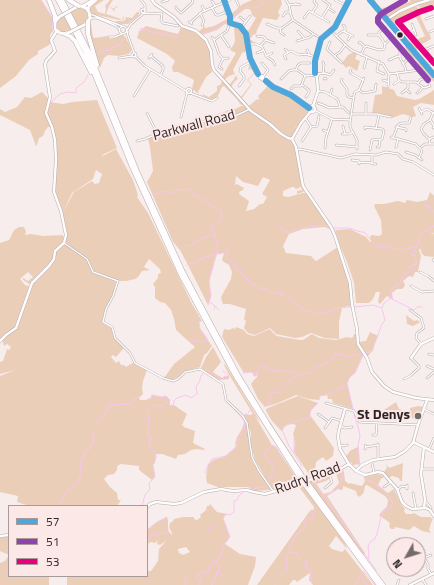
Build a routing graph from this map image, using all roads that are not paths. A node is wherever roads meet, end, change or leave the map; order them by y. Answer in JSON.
{"nodes":[{"id":1,"x":49,"y":0,"type":"edge"},
{"id":2,"x":58,"y":0,"type":"edge"},
{"id":3,"x":62,"y":0,"type":"edge"},
{"id":4,"x":69,"y":0,"type":"edge"},
{"id":5,"x":93,"y":0,"type":"edge"},
{"id":6,"x":96,"y":0,"type":"edge"},
{"id":7,"x":140,"y":0,"type":"edge"},
{"id":8,"x":152,"y":0,"type":"edge"},
{"id":9,"x":168,"y":0,"type":"edge"},
{"id":10,"x":193,"y":0,"type":"edge"},
{"id":11,"x":230,"y":0,"type":"edge"},
{"id":12,"x":236,"y":0,"type":"edge"},
{"id":13,"x":286,"y":0,"type":"edge"},
{"id":14,"x":315,"y":0,"type":"edge"},
{"id":15,"x":323,"y":0,"type":"edge"},
{"id":16,"x":335,"y":0,"type":"edge"},
{"id":17,"x":349,"y":0,"type":"edge"},
{"id":18,"x":370,"y":0,"type":"edge"},
{"id":19,"x":429,"y":0,"type":"edge"},
{"id":20,"x":212,"y":1,"type":"edge"},
{"id":21,"x":226,"y":1,"type":"edge"},
{"id":22,"x":326,"y":1,"type":"edge"},
{"id":23,"x":163,"y":2,"type":"dead end"},
{"id":24,"x":289,"y":5,"type":"junction"},
{"id":25,"x":300,"y":5,"type":"dead end"},
{"id":26,"x":202,"y":6,"type":"dead end"},
{"id":27,"x":215,"y":6,"type":"junction"},
{"id":28,"x":239,"y":6,"type":"dead end"},
{"id":29,"x":347,"y":6,"type":"junction"},
{"id":30,"x":78,"y":7,"type":"junction"},
{"id":31,"x":175,"y":8,"type":"dead end"},
{"id":32,"x":212,"y":8,"type":"junction"},
{"id":33,"x":328,"y":8,"type":"junction"},
{"id":34,"x":144,"y":11,"type":"junction"},
{"id":35,"x":205,"y":11,"type":"junction"},
{"id":36,"x":88,"y":12,"type":"junction"},
{"id":37,"x":226,"y":12,"type":"dead end"},
{"id":38,"x":290,"y":12,"type":"junction"},
{"id":39,"x":334,"y":12,"type":"dead end"},
{"id":40,"x":200,"y":13,"type":"junction"},
{"id":41,"x":312,"y":13,"type":"junction"},
{"id":42,"x":250,"y":16,"type":"dead end"},
{"id":43,"x":283,"y":16,"type":"dead end"},
{"id":44,"x":434,"y":16,"type":"edge"},
{"id":45,"x":240,"y":17,"type":"dead end"},
{"id":46,"x":304,"y":18,"type":"dead end"},
{"id":47,"x":322,"y":18,"type":"junction"},
{"id":48,"x":426,"y":19,"type":"dead end"},
{"id":49,"x":89,"y":20,"type":"junction"},
{"id":50,"x":293,"y":20,"type":"junction"},
{"id":51,"x":386,"y":20,"type":"junction"},
{"id":52,"x":55,"y":21,"type":"junction"},
{"id":53,"x":246,"y":22,"type":"junction"},
{"id":54,"x":328,"y":22,"type":"dead end"},
{"id":55,"x":191,"y":23,"type":"dead end"},
{"id":56,"x":230,"y":23,"type":"junction"},
{"id":57,"x":380,"y":23,"type":"dead end"},
{"id":58,"x":130,"y":24,"type":"junction"},
{"id":59,"x":267,"y":24,"type":"dead end"},
{"id":60,"x":412,"y":24,"type":"dead end"},
{"id":61,"x":202,"y":25,"type":"dead end"},
{"id":62,"x":343,"y":25,"type":"dead end"},
{"id":63,"x":123,"y":26,"type":"junction"},
{"id":64,"x":178,"y":26,"type":"dead end"},
{"id":65,"x":242,"y":27,"type":"junction"},
{"id":66,"x":280,"y":28,"type":"junction"},
{"id":67,"x":127,"y":30,"type":"junction"},
{"id":68,"x":414,"y":30,"type":"junction"},
{"id":69,"x":434,"y":30,"type":"edge"},
{"id":70,"x":120,"y":31,"type":"junction"},
{"id":71,"x":298,"y":31,"type":"dead end"},
{"id":72,"x":331,"y":32,"type":"junction"},
{"id":73,"x":345,"y":32,"type":"junction"},
{"id":74,"x":430,"y":32,"type":"dead end"},
{"id":75,"x":56,"y":33,"type":"junction"},
{"id":76,"x":123,"y":33,"type":"junction"},
{"id":77,"x":65,"y":34,"type":"junction"},
{"id":78,"x":313,"y":34,"type":"junction"},
{"id":79,"x":378,"y":34,"type":"junction"},
{"id":80,"x":118,"y":35,"type":"junction"},
{"id":81,"x":221,"y":35,"type":"junction"},
{"id":82,"x":284,"y":35,"type":"dead end"},
{"id":83,"x":368,"y":35,"type":"dead end"},
{"id":84,"x":416,"y":35,"type":"dead end"},
{"id":85,"x":128,"y":36,"type":"junction"},
{"id":86,"x":257,"y":36,"type":"dead end"},
{"id":87,"x":336,"y":36,"type":"junction"},
{"id":88,"x":109,"y":37,"type":"dead end"},
{"id":89,"x":212,"y":37,"type":"dead end"},
{"id":90,"x":391,"y":37,"type":"dead end"},
{"id":91,"x":401,"y":37,"type":"junction"},
{"id":92,"x":304,"y":38,"type":"junction"},
{"id":93,"x":321,"y":39,"type":"junction"},
{"id":94,"x":214,"y":40,"type":"junction"},
{"id":95,"x":266,"y":40,"type":"junction"},
{"id":96,"x":348,"y":40,"type":"dead end"},
{"id":97,"x":297,"y":41,"type":"dead end"},
{"id":98,"x":330,"y":42,"type":"dead end"},
{"id":99,"x":360,"y":42,"type":"dead end"},
{"id":100,"x":274,"y":43,"type":"dead end"},
{"id":101,"x":248,"y":44,"type":"junction"},
{"id":102,"x":345,"y":44,"type":"junction"},
{"id":103,"x":385,"y":44,"type":"junction"},
{"id":104,"x":260,"y":46,"type":"junction"},
{"id":105,"x":401,"y":46,"type":"dead end"},
{"id":106,"x":434,"y":46,"type":"edge"},
{"id":107,"x":229,"y":47,"type":"dead end"},
{"id":108,"x":365,"y":47,"type":"junction"},
{"id":109,"x":285,"y":49,"type":"dead end"},
{"id":110,"x":264,"y":50,"type":"junction"},
{"id":111,"x":307,"y":50,"type":"dead end"},
{"id":112,"x":288,"y":52,"type":"junction"},
{"id":113,"x":257,"y":53,"type":"dead end"},
{"id":114,"x":272,"y":53,"type":"dead end"},
{"id":115,"x":428,"y":53,"type":"dead end"},
{"id":116,"x":133,"y":55,"type":"junction"},
{"id":117,"x":309,"y":55,"type":"junction"},
{"id":118,"x":361,"y":55,"type":"junction"},
{"id":119,"x":150,"y":56,"type":"dead end"},
{"id":120,"x":266,"y":56,"type":"junction"},
{"id":121,"x":334,"y":56,"type":"junction"},
{"id":122,"x":399,"y":56,"type":"junction"},
{"id":123,"x":316,"y":57,"type":"junction"},
{"id":124,"x":367,"y":57,"type":"junction"},
{"id":125,"x":119,"y":58,"type":"dead end"},
{"id":126,"x":223,"y":58,"type":"junction"},
{"id":127,"x":228,"y":58,"type":"dead end"},
{"id":128,"x":286,"y":59,"type":"dead end"},
{"id":129,"x":408,"y":59,"type":"dead end"},
{"id":130,"x":390,"y":60,"type":"dead end"},
{"id":131,"x":434,"y":60,"type":"edge"},
{"id":132,"x":379,"y":61,"type":"junction"},
{"id":133,"x":251,"y":62,"type":"junction"},
{"id":134,"x":324,"y":62,"type":"dead end"},
{"id":135,"x":262,"y":63,"type":"dead end"},
{"id":136,"x":310,"y":63,"type":"dead end"},
{"id":137,"x":342,"y":63,"type":"dead end"},
{"id":138,"x":403,"y":64,"type":"junction"},
{"id":139,"x":217,"y":65,"type":"dead end"},
{"id":140,"x":276,"y":65,"type":"dead end"},
{"id":141,"x":426,"y":66,"type":"junction"},
{"id":142,"x":220,"y":67,"type":"junction"},
{"id":143,"x":364,"y":68,"type":"dead end"},
{"id":144,"x":150,"y":69,"type":"junction"},
{"id":145,"x":222,"y":69,"type":"dead end"},
{"id":146,"x":419,"y":69,"type":"dead end"},
{"id":147,"x":296,"y":70,"type":"junction"},
{"id":148,"x":334,"y":71,"type":"dead end"},
{"id":149,"x":406,"y":72,"type":"junction"},
{"id":150,"x":323,"y":73,"type":"junction"},
{"id":151,"x":397,"y":73,"type":"junction"},
{"id":152,"x":326,"y":74,"type":"junction"},
{"id":153,"x":347,"y":74,"type":"dead end"},
{"id":154,"x":384,"y":74,"type":"dead end"},
{"id":155,"x":389,"y":74,"type":"junction"},
{"id":156,"x":316,"y":75,"type":"junction"},
{"id":157,"x":434,"y":75,"type":"edge"},
{"id":158,"x":160,"y":76,"type":"junction"},
{"id":159,"x":305,"y":76,"type":"junction"},
{"id":160,"x":263,"y":77,"type":"junction"},
{"id":161,"x":325,"y":78,"type":"dead end"},
{"id":162,"x":280,"y":79,"type":"dead end"},
{"id":163,"x":383,"y":80,"type":"dead end"},
{"id":164,"x":425,"y":80,"type":"dead end"},
{"id":165,"x":341,"y":81,"type":"dead end"},
{"id":166,"x":399,"y":81,"type":"junction"},
{"id":167,"x":389,"y":82,"type":"junction"},
{"id":168,"x":408,"y":83,"type":"junction"},
{"id":169,"x":418,"y":83,"type":"junction"},
{"id":170,"x":376,"y":84,"type":"dead end"},
{"id":171,"x":396,"y":84,"type":"dead end"},
{"id":172,"x":429,"y":84,"type":"dead end"},
{"id":173,"x":302,"y":85,"type":"junction"},
{"id":174,"x":239,"y":86,"type":"dead end"},
{"id":175,"x":388,"y":87,"type":"dead end"},
{"id":176,"x":422,"y":88,"type":"junction"},
{"id":177,"x":291,"y":89,"type":"dead end"},
{"id":178,"x":189,"y":90,"type":"junction"},
{"id":179,"x":333,"y":90,"type":"dead end"},
{"id":180,"x":359,"y":90,"type":"junction"},
{"id":181,"x":406,"y":90,"type":"junction"},
{"id":182,"x":318,"y":91,"type":"junction"},
{"id":183,"x":410,"y":92,"type":"dead end"},
{"id":184,"x":404,"y":93,"type":"dead end"},
{"id":185,"x":417,"y":93,"type":"dead end"},
{"id":186,"x":330,"y":95,"type":"junction"},
{"id":187,"x":134,"y":96,"type":"dead end"},
{"id":188,"x":306,"y":97,"type":"dead end"},
{"id":189,"x":218,"y":98,"type":"dead end"},
{"id":190,"x":354,"y":98,"type":"junction"},
{"id":191,"x":319,"y":104,"type":"dead end"},
{"id":192,"x":367,"y":104,"type":"dead end"},
{"id":193,"x":313,"y":106,"type":"junction"},
{"id":194,"x":340,"y":107,"type":"junction"},
{"id":195,"x":309,"y":108,"type":"junction"},
{"id":196,"x":419,"y":108,"type":"dead end"},
{"id":197,"x":250,"y":109,"type":"junction"},
{"id":198,"x":313,"y":111,"type":"junction"},
{"id":199,"x":147,"y":112,"type":"dead end"},
{"id":200,"x":421,"y":112,"type":"junction"},
{"id":201,"x":181,"y":113,"type":"junction"},
{"id":202,"x":349,"y":113,"type":"junction"},
{"id":203,"x":433,"y":113,"type":"edge"},
{"id":204,"x":178,"y":114,"type":"dead end"},
{"id":205,"x":366,"y":114,"type":"junction"},
{"id":206,"x":422,"y":114,"type":"dead end"},
{"id":207,"x":379,"y":115,"type":"junction"},
{"id":208,"x":181,"y":117,"type":"dead end"},
{"id":209,"x":319,"y":117,"type":"dead end"},
{"id":210,"x":390,"y":117,"type":"dead end"},
{"id":211,"x":410,"y":117,"type":"dead end"},
{"id":212,"x":306,"y":119,"type":"junction"},
{"id":213,"x":332,"y":119,"type":"junction"},
{"id":214,"x":351,"y":120,"type":"junction"},
{"id":215,"x":430,"y":120,"type":"junction"},
{"id":216,"x":312,"y":127,"type":"junction"},
{"id":217,"x":396,"y":127,"type":"junction"},
{"id":218,"x":434,"y":127,"type":"edge"},
{"id":219,"x":344,"y":128,"type":"dead end"},
{"id":220,"x":376,"y":128,"type":"junction"},
{"id":221,"x":364,"y":129,"type":"dead end"},
{"id":222,"x":323,"y":130,"type":"dead end"},
{"id":223,"x":406,"y":131,"type":"dead end"},
{"id":224,"x":328,"y":132,"type":"junction"},
{"id":225,"x":353,"y":132,"type":"junction"},
{"id":226,"x":342,"y":134,"type":"dead end"},
{"id":227,"x":345,"y":134,"type":"junction"},
{"id":228,"x":156,"y":135,"type":"junction"},
{"id":229,"x":391,"y":137,"type":"dead end"},
{"id":230,"x":434,"y":137,"type":"edge"},
{"id":231,"x":394,"y":138,"type":"junction"},
{"id":232,"x":292,"y":139,"type":"junction"},
{"id":233,"x":398,"y":139,"type":"junction"},
{"id":234,"x":429,"y":139,"type":"junction"},
{"id":235,"x":380,"y":140,"type":"junction"},
{"id":236,"x":137,"y":141,"type":"dead end"},
{"id":237,"x":302,"y":141,"type":"dead end"},
{"id":238,"x":430,"y":144,"type":"junction"},
{"id":239,"x":434,"y":144,"type":"edge"},
{"id":240,"x":324,"y":146,"type":"dead end"},
{"id":241,"x":396,"y":146,"type":"dead end"},
{"id":242,"x":377,"y":147,"type":"dead end"},
{"id":243,"x":420,"y":147,"type":"junction"},
{"id":244,"x":370,"y":148,"type":"dead end"},
{"id":245,"x":126,"y":149,"type":"junction"},
{"id":246,"x":296,"y":150,"type":"junction"},
{"id":247,"x":337,"y":150,"type":"dead end"},
{"id":248,"x":406,"y":152,"type":"dead end"},
{"id":249,"x":372,"y":156,"type":"junction"},
{"id":250,"x":419,"y":158,"type":"junction"},
{"id":251,"x":352,"y":160,"type":"dead end"},
{"id":252,"x":422,"y":160,"type":"dead end"},
{"id":253,"x":372,"y":162,"type":"junction"},
{"id":254,"x":376,"y":164,"type":"dead end"},
{"id":255,"x":434,"y":175,"type":"edge"},
{"id":256,"x":64,"y":243,"type":"junction"},
{"id":257,"x":420,"y":272,"type":"dead end"},
{"id":258,"x":434,"y":281,"type":"edge"},
{"id":259,"x":410,"y":286,"type":"dead end"},
{"id":260,"x":434,"y":291,"type":"edge"},
{"id":261,"x":410,"y":310,"type":"dead end"},
{"id":262,"x":434,"y":338,"type":"edge"},
{"id":263,"x":0,"y":341,"type":"edge"},
{"id":264,"x":421,"y":344,"type":"junction"},
{"id":265,"x":429,"y":354,"type":"dead end"},
{"id":266,"x":434,"y":355,"type":"edge"},
{"id":267,"x":411,"y":358,"type":"joint"},
{"id":268,"x":427,"y":366,"type":"dead end"},
{"id":269,"x":434,"y":369,"type":"edge"},
{"id":270,"x":434,"y":372,"type":"edge"},
{"id":271,"x":432,"y":375,"type":"junction"},
{"id":272,"x":404,"y":378,"type":"dead end"},
{"id":273,"x":427,"y":378,"type":"dead end"},
{"id":274,"x":434,"y":378,"type":"edge"},
{"id":275,"x":427,"y":400,"type":"junction"},
{"id":276,"x":434,"y":400,"type":"edge"},
{"id":277,"x":326,"y":403,"type":"dead end"},
{"id":278,"x":345,"y":408,"type":"junction"},
{"id":279,"x":424,"y":409,"type":"junction"},
{"id":280,"x":318,"y":414,"type":"dead end"},
{"id":281,"x":434,"y":414,"type":"edge"},
{"id":282,"x":342,"y":421,"type":"junction"},
{"id":283,"x":329,"y":422,"type":"junction"},
{"id":284,"x":378,"y":423,"type":"junction"},
{"id":285,"x":418,"y":425,"type":"junction"},
{"id":286,"x":340,"y":426,"type":"junction"},
{"id":287,"x":352,"y":427,"type":"dead end"},
{"id":288,"x":325,"y":428,"type":"dead end"},
{"id":289,"x":376,"y":435,"type":"dead end"},
{"id":290,"x":434,"y":438,"type":"edge"},
{"id":291,"x":413,"y":442,"type":"junction"},
{"id":292,"x":347,"y":445,"type":"dead end"},
{"id":293,"x":340,"y":446,"type":"junction"},
{"id":294,"x":366,"y":447,"type":"dead end"},
{"id":295,"x":424,"y":447,"type":"junction"},
{"id":296,"x":428,"y":449,"type":"junction"},
{"id":297,"x":434,"y":452,"type":"edge"},
{"id":298,"x":378,"y":459,"type":"junction"},
{"id":299,"x":349,"y":464,"type":"junction"},
{"id":300,"x":369,"y":464,"type":"dead end"},
{"id":301,"x":422,"y":469,"type":"junction"},
{"id":302,"x":434,"y":469,"type":"edge"},
{"id":303,"x":356,"y":471,"type":"junction"},
{"id":304,"x":328,"y":472,"type":"junction"},
{"id":305,"x":374,"y":473,"type":"junction"},
{"id":306,"x":391,"y":482,"type":"junction"},
{"id":307,"x":307,"y":485,"type":"junction"},
{"id":308,"x":384,"y":487,"type":"dead end"},
{"id":309,"x":407,"y":487,"type":"dead end"},
{"id":310,"x":325,"y":488,"type":"dead end"},
{"id":311,"x":397,"y":489,"type":"junction"},
{"id":312,"x":274,"y":492,"type":"junction"},
{"id":313,"x":413,"y":493,"type":"dead end"},
{"id":314,"x":425,"y":502,"type":"junction"},
{"id":315,"x":148,"y":506,"type":"edge"},
{"id":316,"x":424,"y":508,"type":"junction"},
{"id":317,"x":431,"y":508,"type":"dead end"},
{"id":318,"x":416,"y":509,"type":"junction"},
{"id":319,"x":434,"y":516,"type":"edge"},
{"id":320,"x":431,"y":555,"type":"dead end"},
{"id":321,"x":426,"y":557,"type":"edge"},
{"id":322,"x":426,"y":562,"type":"edge"},
{"id":323,"x":433,"y":573,"type":"edge"},
{"id":324,"x":422,"y":578,"type":"junction"},
{"id":325,"x":399,"y":580,"type":"dead end"},
{"id":326,"x":379,"y":585,"type":"edge"},
{"id":327,"x":383,"y":585,"type":"edge"},
{"id":328,"x":397,"y":585,"type":"edge"},
{"id":329,"x":410,"y":585,"type":"edge"},
{"id":330,"x":426,"y":585,"type":"edge"}],
"edges":[{"from":1,"to":52,"type":"highway"},
{"from":2,"to":245,"type":"highway"},
{"from":3,"to":245,"type":"highway"},
{"from":4,"to":30,"type":"highway"},
{"from":5,"to":30,"type":"main road"},
{"from":6,"to":36,"type":"main road"},
{"from":7,"to":34,"type":"street"},
{"from":8,"to":197,"type":"street"},
{"from":9,"to":23,"type":"street"},
{"from":10,"to":31,"type":"street"},
{"from":11,"to":21,"type":"street"},
{"from":12,"to":28,"type":"street"},
{"from":13,"to":24,"type":"street"},
{"from":14,"to":41,"type":"street"},
{"from":15,"to":22,"type":"street"},
{"from":16,"to":29,"type":"street"},
{"from":17,"to":29,"type":"street"},
{"from":18,"to":51,"type":"street"},
{"from":19,"to":51,"type":"street"},
{"from":20,"to":27,"type":"street"},
{"from":21,"to":27,"type":"street"},
{"from":21,"to":56,"type":"street"},
{"from":22,"to":33,"type":"street"},
{"from":24,"to":25,"type":"street"},
{"from":24,"to":38,"type":"street"},
{"from":26,"to":35,"type":"street"},
{"from":27,"to":32,"type":"street"},
{"from":29,"to":72,"type":"street"},
{"from":30,"to":36,"type":"main road"},
{"from":30,"to":52,"type":"main road","bridge":true},
{"from":32,"to":35,"type":"street"},
{"from":32,"to":37,"type":"street"},
{"from":33,"to":39,"type":"street"},
{"from":33,"to":47,"type":"street"},
{"from":34,"to":58,"type":"street"},
{"from":34,"to":64,"type":"street"},
{"from":35,"to":40,"type":"street"},
{"from":36,"to":49,"type":"main road"},
{"from":36,"to":63,"type":"street"},
{"from":38,"to":43,"type":"street"},
{"from":38,"to":50,"type":"street"},
{"from":40,"to":55,"type":"street"},
{"from":40,"to":61,"type":"street"},
{"from":41,"to":46,"type":"street"},
{"from":41,"to":47,"type":"street"},
{"from":42,"to":53,"type":"street"},
{"from":44,"to":48,"type":"street"},
{"from":45,"to":53,"type":"street"},
{"from":47,"to":54,"type":"street"},
{"from":49,"to":70,"type":"street"},
{"from":49,"to":77,"type":"main road","bridge":true},
{"from":49,"to":245,"type":"highway"},
{"from":50,"to":66,"type":"street"},
{"from":50,"to":78,"type":"street"},
{"from":51,"to":91,"type":"street"},
{"from":52,"to":75,"type":"main road"},
{"from":53,"to":65,"type":"street"},
{"from":56,"to":65,"type":"street"},
{"from":56,"to":81,"type":"street"},
{"from":57,"to":79,"type":"street"},
{"from":58,"to":63,"type":"street"},
{"from":58,"to":67,"type":"street"},
{"from":59,"to":66,"type":"street"},
{"from":60,"to":68,"type":"street"},
{"from":62,"to":73,"type":"street"},
{"from":63,"to":67,"type":"street"},
{"from":63,"to":70,"type":"street"},
{"from":65,"to":101,"type":"street"},
{"from":66,"to":82,"type":"street"},
{"from":67,"to":76,"type":"street"},
{"from":67,"to":85,"type":"street"},
{"from":68,"to":84,"type":"street"},
{"from":68,"to":91,"type":"street"},
{"from":69,"to":74,"type":"street"},
{"from":70,"to":76,"type":"street"},
{"from":70,"to":80,"type":"street"},
{"from":71,"to":92,"type":"street"},
{"from":72,"to":87,"type":"street"},
{"from":72,"to":93,"type":"street"},
{"from":73,"to":87,"type":"street"},
{"from":73,"to":96,"type":"street"},
{"from":75,"to":77,"type":"main road"},
{"from":75,"to":256,"type":"street"},
{"from":76,"to":80,"type":"street"},
{"from":76,"to":85,"type":"street"},
{"from":77,"to":245,"type":"highway"},
{"from":78,"to":92,"type":"street"},
{"from":78,"to":93,"type":"street"},
{"from":79,"to":83,"type":"street"},
{"from":79,"to":103,"type":"street"},
{"from":80,"to":88,"type":"street"},
{"from":81,"to":94,"type":"street"},
{"from":81,"to":107,"type":"street"},
{"from":85,"to":116,"type":"street"},
{"from":86,"to":95,"type":"street"},
{"from":87,"to":102,"type":"street"},
{"from":89,"to":94,"type":"street"},
{"from":90,"to":103,"type":"street"},
{"from":91,"to":141,"type":"street"},
{"from":92,"to":97,"type":"street"},
{"from":93,"to":123,"type":"street"},
{"from":94,"to":126,"type":"street"},
{"from":95,"to":100,"type":"street"},
{"from":95,"to":104,"type":"street"},
{"from":98,"to":121,"type":"street"},
{"from":99,"to":108,"type":"street"},
{"from":101,"to":104,"type":"street"},
{"from":101,"to":133,"type":"street"},
{"from":102,"to":118,"type":"street"},
{"from":102,"to":121,"type":"street"},
{"from":103,"to":108,"type":"street"},
{"from":104,"to":110,"type":"street"},
{"from":105,"to":122,"type":"street"},
{"from":106,"to":115,"type":"street"},
{"from":108,"to":118,"type":"street"},
{"from":109,"to":112,"type":"street"},
{"from":110,"to":113,"type":"street"},
{"from":110,"to":120,"type":"street"},
{"from":111,"to":117,"type":"street"},
{"from":112,"to":117,"type":"street"},
{"from":112,"to":128,"type":"street"},
{"from":114,"to":120,"type":"street"},
{"from":116,"to":125,"type":"street"},
{"from":116,"to":144,"type":"street"},
{"from":117,"to":123,"type":"street"},
{"from":118,"to":124,"type":"street"},
{"from":119,"to":158,"type":"street"},
{"from":120,"to":140,"type":"street"},
{"from":121,"to":137,"type":"street"},
{"from":122,"to":130,"type":"street"},
{"from":122,"to":138,"type":"street"},
{"from":123,"to":156,"type":"street"},
{"from":124,"to":132,"type":"street"},
{"from":124,"to":143,"type":"street"},
{"from":126,"to":127,"type":"street"},
{"from":126,"to":142,"type":"street"},
{"from":129,"to":138,"type":"street"},
{"from":131,"to":141,"type":"street"},
{"from":132,"to":154,"type":"street"},
{"from":132,"to":155,"type":"street"},
{"from":133,"to":160,"type":"street"},
{"from":133,"to":174,"type":"street"},
{"from":134,"to":150,"type":"street"},
{"from":135,"to":160,"type":"street"},
{"from":136,"to":147,"type":"street"},
{"from":138,"to":149,"type":"street"},
{"from":139,"to":142,"type":"street"},
{"from":141,"to":157,"type":"street"},
{"from":142,"to":145,"type":"street"},
{"from":144,"to":158,"type":"street"},
{"from":144,"to":187,"type":"street"},
{"from":146,"to":149,"type":"street"},
{"from":147,"to":159,"type":"street"},
{"from":147,"to":162,"type":"street"},
{"from":148,"to":152,"type":"street"},
{"from":149,"to":151,"type":"street"},
{"from":150,"to":152,"type":"street"},
{"from":150,"to":156,"type":"street"},
{"from":151,"to":155,"type":"street"},
{"from":151,"to":166,"type":"street"},
{"from":152,"to":161,"type":"street"},
{"from":153,"to":180,"type":"street"},
{"from":155,"to":167,"type":"street"},
{"from":156,"to":159,"type":"street"},
{"from":156,"to":182,"type":"street"},
{"from":158,"to":178,"type":"street"},
{"from":159,"to":173,"type":"street"},
{"from":160,"to":195,"type":"street"},
{"from":163,"to":167,"type":"street"},
{"from":164,"to":169,"type":"street"},
{"from":165,"to":190,"type":"street"},
{"from":166,"to":168,"type":"street"},
{"from":166,"to":171,"type":"street"},
{"from":167,"to":175,"type":"street"},
{"from":168,"to":169,"type":"street"},
{"from":168,"to":181,"type":"street"},
{"from":169,"to":176,"type":"street"},
{"from":170,"to":180,"type":"street"},
{"from":172,"to":176,"type":"street"},
{"from":173,"to":177,"type":"street"},
{"from":173,"to":188,"type":"street"},
{"from":176,"to":185,"type":"street"},
{"from":178,"to":189,"type":"street"},
{"from":178,"to":201,"type":"street"},
{"from":179,"to":186,"type":"street"},
{"from":180,"to":190,"type":"street"},
{"from":181,"to":183,"type":"street"},
{"from":181,"to":184,"type":"street"},
{"from":182,"to":186,"type":"street"},
{"from":182,"to":193,"type":"street"},
{"from":186,"to":194,"type":"street"},
{"from":190,"to":202,"type":"street"},
{"from":191,"to":194,"type":"street"},
{"from":192,"to":205,"type":"street"},
{"from":193,"to":195,"type":"street"},
{"from":193,"to":198,"type":"street"},
{"from":194,"to":202,"type":"street"},
{"from":195,"to":198,"type":"street"},
{"from":196,"to":200,"type":"street"},
{"from":197,"to":228,"type":"street","name":"Parkwall Road"},
{"from":197,"to":232,"type":"street"},
{"from":198,"to":212,"type":"street"},
{"from":198,"to":213,"type":"street"},
{"from":199,"to":228,"type":"street"},
{"from":200,"to":203,"type":"street"},
{"from":200,"to":206,"type":"street"},
{"from":201,"to":204,"type":"street"},
{"from":201,"to":208,"type":"street"},
{"from":202,"to":205,"type":"street"},
{"from":202,"to":214,"type":"street"},
{"from":203,"to":215,"type":"street"},
{"from":205,"to":207,"type":"street"},
{"from":207,"to":210,"type":"street"},
{"from":207,"to":220,"type":"street"},
{"from":209,"to":216,"type":"street"},
{"from":211,"to":217,"type":"street"},
{"from":212,"to":216,"type":"street"},
{"from":212,"to":232,"type":"street"},
{"from":213,"to":214,"type":"street"},
{"from":213,"to":224,"type":"street"},
{"from":214,"to":225,"type":"street"},
{"from":215,"to":218,"type":"street"},
{"from":215,"to":234,"type":"street"},
{"from":216,"to":237,"type":"street"},
{"from":217,"to":223,"type":"street"},
{"from":217,"to":231,"type":"street"},
{"from":219,"to":227,"type":"street"},
{"from":220,"to":221,"type":"street"},
{"from":220,"to":235,"type":"street"},
{"from":222,"to":224,"type":"street"},
{"from":224,"to":240,"type":"street"},
{"from":225,"to":227,"type":"street"},
{"from":225,"to":247,"type":"street"},
{"from":226,"to":227,"type":"street"},
{"from":228,"to":236,"type":"street","name":"Parkwall Road"},
{"from":229,"to":231,"type":"street"},
{"from":230,"to":234,"type":"street"},
{"from":231,"to":233,"type":"street"},
{"from":232,"to":246,"type":"street"},
{"from":233,"to":241,"type":"street"},
{"from":233,"to":243,"type":"street"},
{"from":234,"to":238,"type":"street"},
{"from":235,"to":242,"type":"street"},
{"from":235,"to":244,"type":"street"},
{"from":238,"to":239,"type":"street"},
{"from":238,"to":243,"type":"street"},
{"from":243,"to":250,"type":"street"},
{"from":245,"to":307,"type":"highway","bridge":true},
{"from":246,"to":249,"type":"street"},
{"from":246,"to":275,"type":"street"},
{"from":248,"to":250,"type":"street"},
{"from":249,"to":253,"type":"street"},
{"from":249,"to":255,"type":"street"},
{"from":250,"to":252,"type":"street"},
{"from":251,"to":253,"type":"street"},
{"from":253,"to":254,"type":"street"},
{"from":256,"to":263,"type":"street"},
{"from":256,"to":312,"type":"street"},
{"from":257,"to":258,"type":"street"},
{"from":259,"to":260,"type":"street"},
{"from":261,"to":264,"type":"street"},
{"from":262,"to":264,"type":"street"},
{"from":264,"to":267,"type":"street"},
{"from":265,"to":266,"type":"street"},
{"from":267,"to":272,"type":"street"},
{"from":268,"to":269,"type":"street"},
{"from":270,"to":271,"type":"street"},
{"from":271,"to":273,"type":"street"},
{"from":271,"to":274,"type":"street"},
{"from":275,"to":276,"type":"street"},
{"from":275,"to":279,"type":"street"},
{"from":277,"to":278,"type":"street"},
{"from":278,"to":282,"type":"street"},
{"from":278,"to":284,"type":"street"},
{"from":279,"to":281,"type":"street"},
{"from":279,"to":285,"type":"street"},
{"from":280,"to":283,"type":"street"},
{"from":282,"to":283,"type":"street"},
{"from":282,"to":286,"type":"street"},
{"from":283,"to":288,"type":"street"},
{"from":284,"to":285,"type":"street"},
{"from":284,"to":289,"type":"street"},
{"from":285,"to":291,"type":"street"},
{"from":286,"to":287,"type":"street"},
{"from":286,"to":293,"type":"street"},
{"from":290,"to":296,"type":"street"},
{"from":291,"to":295,"type":"street"},
{"from":291,"to":298,"type":"street","name":"Rudry Road"},
{"from":292,"to":293,"type":"street"},
{"from":293,"to":299,"type":"street"},
{"from":294,"to":298,"type":"street"},
{"from":295,"to":296,"type":"street"},
{"from":295,"to":301,"type":"street"},
{"from":296,"to":297,"type":"street"},
{"from":298,"to":303,"type":"street","name":"Rudry Road"},
{"from":299,"to":303,"type":"street","name":"Rudry Road"},
{"from":299,"to":304,"type":"street","name":"Rudry Road"},
{"from":300,"to":305,"type":"street"},
{"from":301,"to":302,"type":"street"},
{"from":301,"to":314,"type":"street"},
{"from":303,"to":305,"type":"street"},
{"from":304,"to":310,"type":"street"},
{"from":304,"to":312,"type":"street","name":"Rudry Road"},
{"from":305,"to":306,"type":"street"},
{"from":306,"to":308,"type":"street"},
{"from":306,"to":311,"type":"street"},
{"from":307,"to":326,"type":"highway"},
{"from":307,"to":327,"type":"highway"},
{"from":309,"to":311,"type":"street"},
{"from":311,"to":318,"type":"street"},
{"from":312,"to":315,"type":"street","name":"Rudry Road"},
{"from":313,"to":318,"type":"street"},
{"from":314,"to":316,"type":"street"},
{"from":314,"to":317,"type":"street"},
{"from":316,"to":318,"type":"street"},
{"from":316,"to":319,"type":"street"},
{"from":320,"to":321,"type":"street"},
{"from":322,"to":323,"type":"street"},
{"from":323,"to":324,"type":"street"},
{"from":324,"to":329,"type":"street"},
{"from":324,"to":330,"type":"street"},
{"from":325,"to":328,"type":"street"}]}
